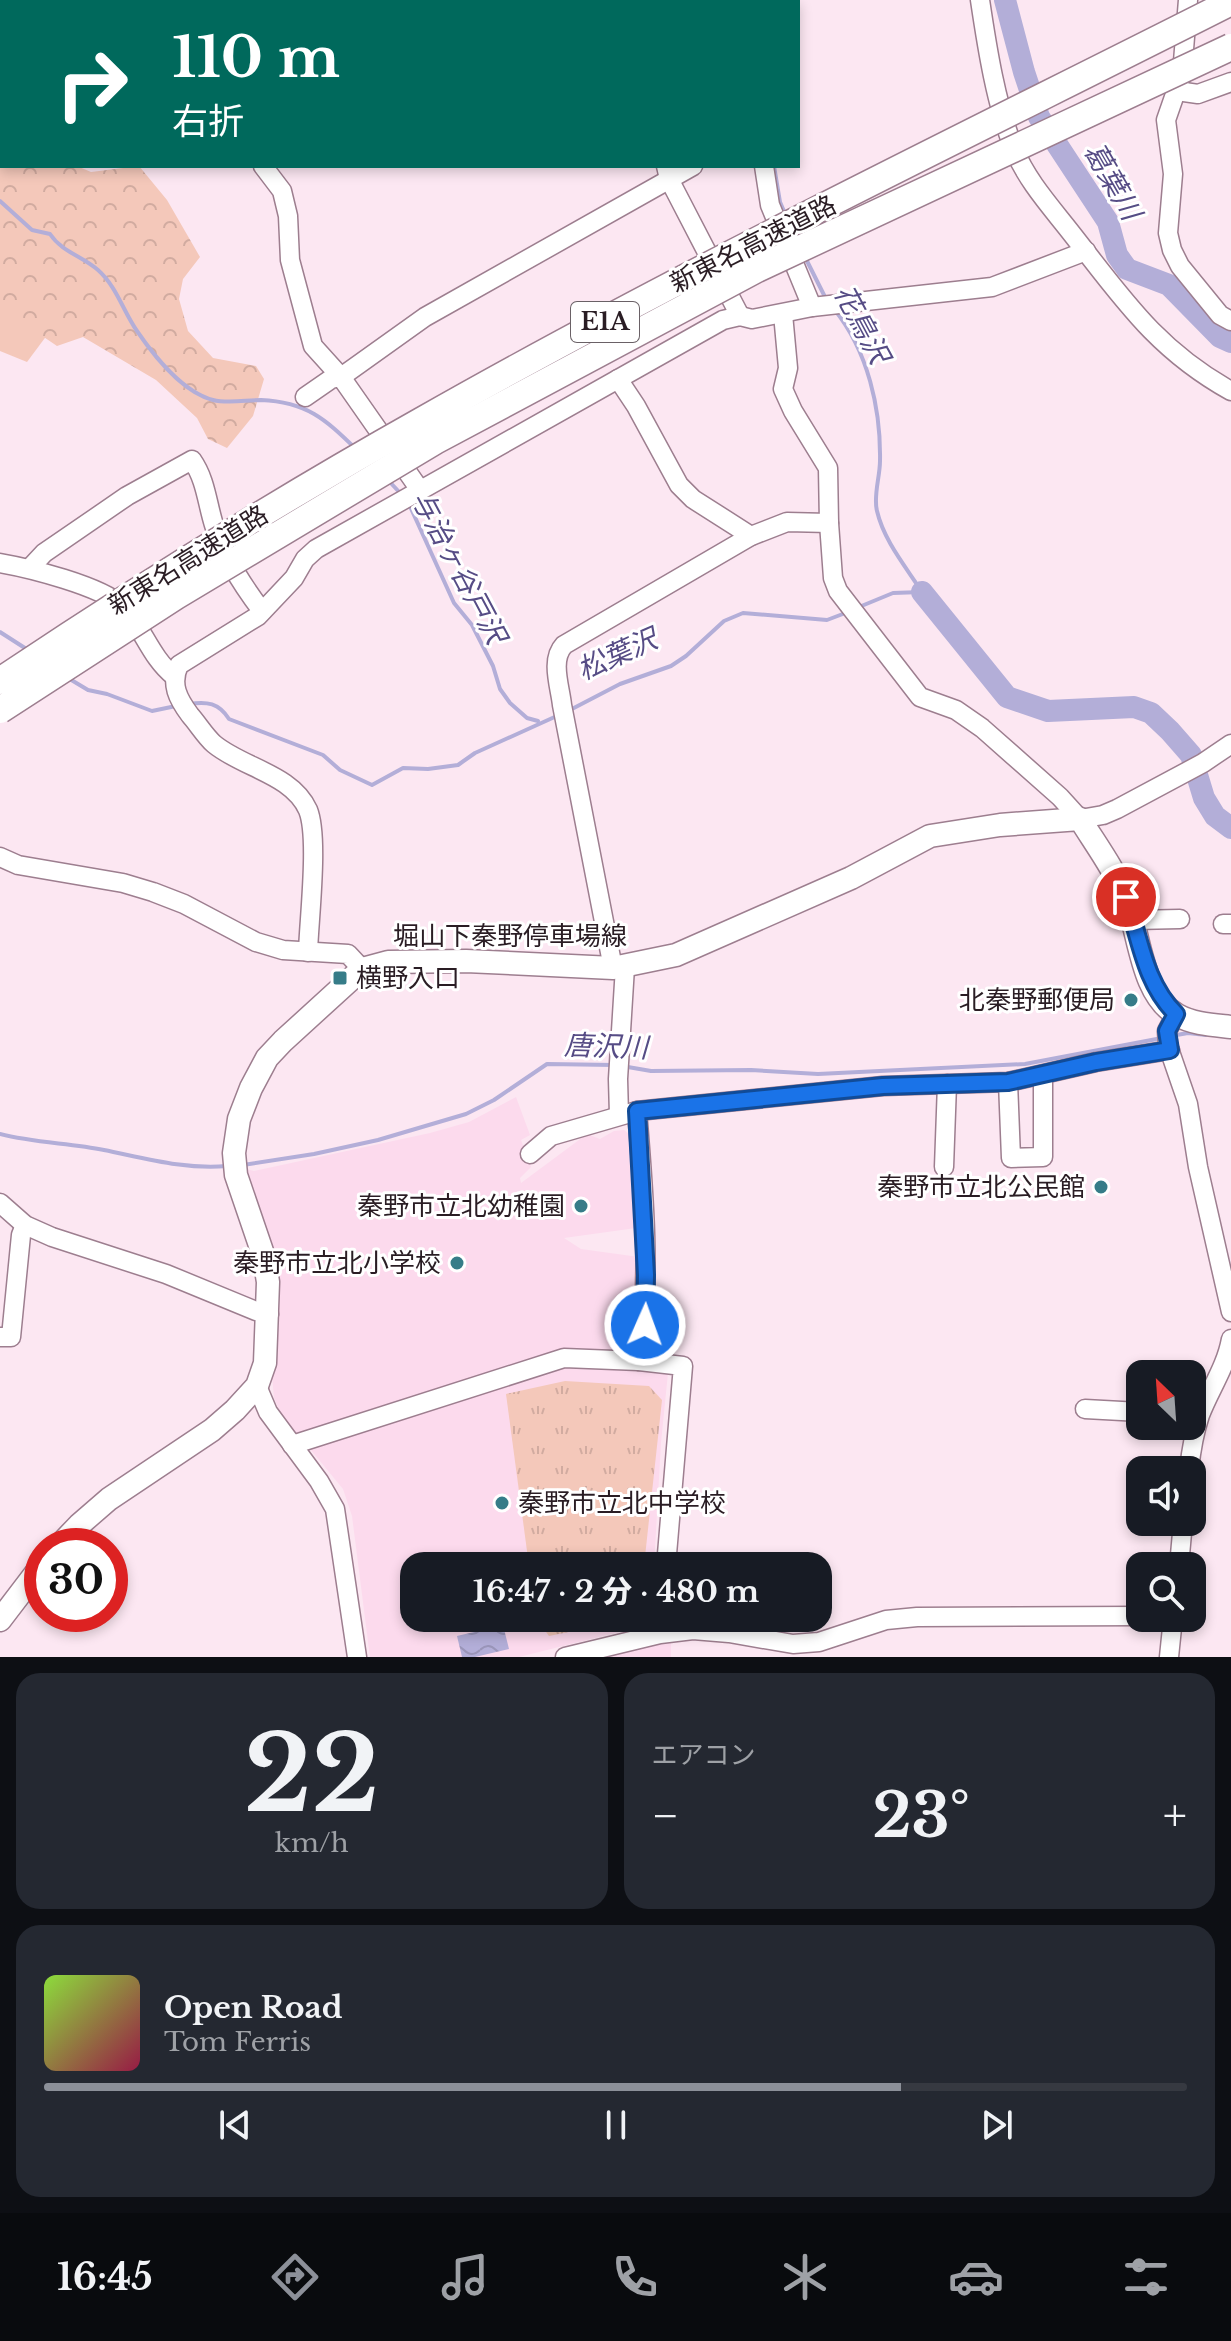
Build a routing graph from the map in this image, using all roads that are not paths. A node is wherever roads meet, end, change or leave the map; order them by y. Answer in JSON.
{"nodes":[{"id":1,"x":980,"y":0,"type":"edge"},
{"id":2,"x":1188,"y":0,"type":"edge"},
{"id":3,"x":1231,"y":2,"type":"edge"},
{"id":4,"x":1231,"y":47,"type":"edge"},
{"id":5,"x":1231,"y":82,"type":"edge"},
{"id":6,"x":1177,"y":91,"type":"junction"},
{"id":7,"x":265,"y":168,"type":"edge"},
{"id":8,"x":764,"y":168,"type":"edge"},
{"id":9,"x":667,"y":172,"type":"edge"},
{"id":10,"x":1086,"y":251,"type":"junction"},
{"id":11,"x":824,"y":306,"type":"junction"},
{"id":12,"x":783,"y":314,"type":"junction"},
{"id":13,"x":740,"y":316,"type":"junction"},
{"id":14,"x":1231,"y":321,"type":"edge"},
{"id":15,"x":341,"y":377,"type":"junction"},
{"id":16,"x":618,"y":379,"type":"junction"},
{"id":17,"x":1231,"y":391,"type":"edge"},
{"id":18,"x":305,"y":397,"type":"dead end"},
{"id":19,"x":417,"y":492,"type":"junction"},
{"id":20,"x":829,"y":523,"type":"junction"},
{"id":21,"x":751,"y":536,"type":"junction"},
{"id":22,"x":0,"y":563,"type":"edge"},
{"id":23,"x":30,"y":568,"type":"junction"},
{"id":24,"x":262,"y":611,"type":"junction"},
{"id":25,"x":174,"y":676,"type":"junction"},
{"id":26,"x":0,"y":681,"type":"edge"},
{"id":27,"x":0,"y":710,"type":"edge"},
{"id":28,"x":1231,"y":744,"type":"edge"},
{"id":29,"x":1080,"y":819,"type":"junction"},
{"id":30,"x":0,"y":857,"type":"edge"},
{"id":31,"x":1180,"y":919,"type":"dead end"},
{"id":32,"x":1134,"y":920,"type":"junction"},
{"id":33,"x":308,"y":952,"type":"junction"},
{"id":34,"x":619,"y":968,"type":"junction"},
{"id":35,"x":362,"y":969,"type":"junction"},
{"id":36,"x":1231,"y":1027,"type":"edge"},
{"id":37,"x":1170,"y":1035,"type":"junction"},
{"id":38,"x":1043,"y":1075,"type":"junction"},
{"id":39,"x":1008,"y":1082,"type":"junction"},
{"id":40,"x":947,"y":1084,"type":"junction"},
{"id":41,"x":628,"y":1113,"type":"junction"},
{"id":42,"x":530,"y":1154,"type":"dead end"},
{"id":43,"x":944,"y":1167,"type":"dead end"},
{"id":44,"x":0,"y":1203,"type":"edge"},
{"id":45,"x":25,"y":1225,"type":"junction"},
{"id":46,"x":1231,"y":1312,"type":"edge"},
{"id":47,"x":269,"y":1314,"type":"junction"},
{"id":48,"x":0,"y":1337,"type":"edge"},
{"id":49,"x":1230,"y":1346,"type":"edge"},
{"id":50,"x":639,"y":1361,"type":"junction"},
{"id":51,"x":257,"y":1386,"type":"junction"},
{"id":52,"x":1206,"y":1399,"type":"edge"},
{"id":53,"x":1085,"y":1409,"type":"dead end"},
{"id":54,"x":1126,"y":1411,"type":"edge"},
{"id":55,"x":292,"y":1445,"type":"junction"},
{"id":56,"x":78,"y":1528,"type":"edge"},
{"id":57,"x":667,"y":1552,"type":"edge"},
{"id":58,"x":24,"y":1589,"type":"edge"},
{"id":59,"x":1126,"y":1616,"type":"edge"},
{"id":60,"x":0,"y":1620,"type":"edge"},
{"id":61,"x":642,"y":1632,"type":"edge"},
{"id":62,"x":712,"y":1632,"type":"edge"},
{"id":63,"x":1172,"y":1632,"type":"edge"},
{"id":64,"x":357,"y":1657,"type":"edge"},
{"id":65,"x":565,"y":1657,"type":"edge"},
{"id":66,"x":1169,"y":1657,"type":"edge"}],
"edges":[{"from":1,"to":10,"type":"street"},
{"from":2,"to":6,"type":"street"},
{"from":3,"to":26,"type":"highway","name":"新東名高速道路","number":"E1A","bridge":true},
{"from":4,"to":27,"type":"highway","name":"新東名高速道路","number":"E1A","bridge":true},
{"from":5,"to":6,"type":"street"},
{"from":6,"to":14,"type":"street"},
{"from":7,"to":15,"type":"street"},
{"from":8,"to":11,"type":"street"},
{"from":9,"to":13,"type":"street"},
{"from":9,"to":15,"type":"street"},
{"from":10,"to":11,"type":"street"},
{"from":10,"to":17,"type":"street"},
{"from":11,"to":12,"type":"street"},
{"from":12,"to":13,"type":"street"},
{"from":12,"to":20,"type":"street"},
{"from":13,"to":16,"type":"street"},
{"from":15,"to":18,"type":"street"},
{"from":15,"to":19,"type":"street"},
{"from":16,"to":19,"type":"street"},
{"from":16,"to":21,"type":"street"},
{"from":19,"to":24,"type":"street"},
{"from":20,"to":21,"type":"street"},
{"from":20,"to":29,"type":"street"},
{"from":21,"to":34,"type":"street"},
{"from":22,"to":23,"type":"street"},
{"from":23,"to":24,"type":"street"},
{"from":23,"to":25,"type":"street"},
{"from":24,"to":25,"type":"street"},
{"from":25,"to":33,"type":"street"},
{"from":28,"to":29,"type":"street"},
{"from":29,"to":32,"type":"main road"},
{"from":29,"to":34,"type":"main road","name":"堀山下秦野停車場線"},
{"from":30,"to":33,"type":"street"},
{"from":31,"to":32,"type":"street"},
{"from":32,"to":37,"type":"main road"},
{"from":33,"to":35,"type":"street"},
{"from":34,"to":35,"type":"main road","name":"堀山下秦野停車場線"},
{"from":34,"to":41,"type":"street"},
{"from":35,"to":47,"type":"main road","name":"堀山下秦野停車場線"},
{"from":36,"to":37,"type":"main road"},
{"from":37,"to":38,"type":"street"},
{"from":37,"to":46,"type":"street"},
{"from":38,"to":39,"type":"street"},
{"from":38,"to":39,"type":"street"},
{"from":39,"to":40,"type":"street"},
{"from":40,"to":41,"type":"street"},
{"from":40,"to":43,"type":"street"},
{"from":41,"to":42,"type":"street"},
{"from":41,"to":50,"type":"street"},
{"from":44,"to":45,"type":"street"},
{"from":45,"to":47,"type":"street"},
{"from":45,"to":48,"type":"street"},
{"from":47,"to":51,"type":"main road","name":"堀山下秦野停車場線"},
{"from":49,"to":52,"type":"street"},
{"from":50,"to":55,"type":"street"},
{"from":50,"to":57,"type":"street"},
{"from":51,"to":55,"type":"street"},
{"from":51,"to":56,"type":"main road"},
{"from":53,"to":54,"type":"street"},
{"from":55,"to":64,"type":"street"},
{"from":58,"to":60,"type":"main road"},
{"from":59,"to":62,"type":"street"},
{"from":61,"to":65,"type":"street"},
{"from":63,"to":66,"type":"street"}]}
